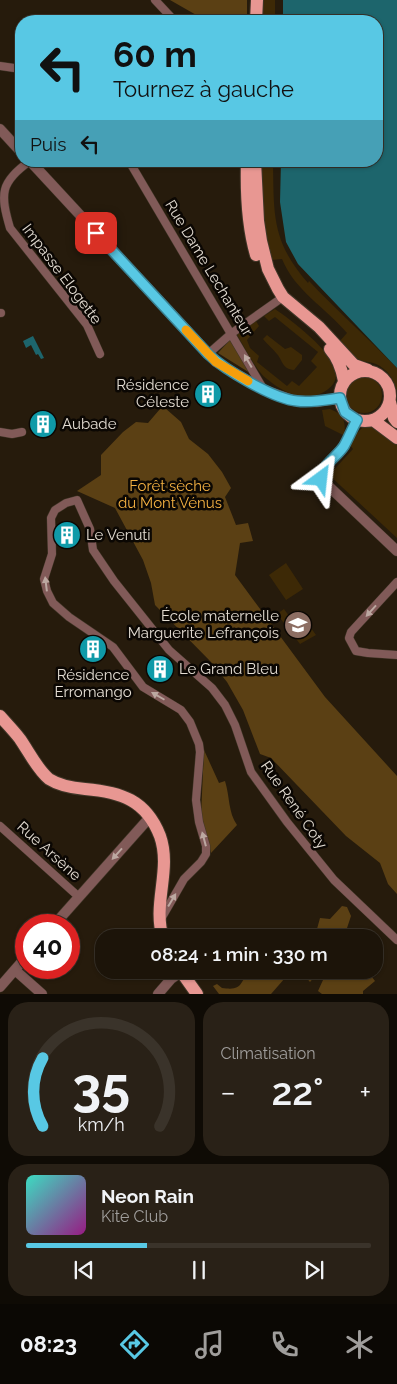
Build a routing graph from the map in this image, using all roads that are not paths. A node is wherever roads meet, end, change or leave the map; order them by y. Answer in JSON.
{"nodes":[{"id":1,"x":155,"y":0,"type":"edge"},
{"id":2,"x":250,"y":0,"type":"edge"},
{"id":3,"x":257,"y":0,"type":"edge"},
{"id":4,"x":170,"y":15,"type":"edge"},
{"id":5,"x":250,"y":15,"type":"edge"},
{"id":6,"x":256,"y":15,"type":"edge"},
{"id":7,"x":0,"y":66,"type":"edge"},
{"id":8,"x":15,"y":68,"type":"edge"},
{"id":9,"x":0,"y":129,"type":"edge"},
{"id":10,"x":15,"y":145,"type":"edge"},
{"id":11,"x":23,"y":167,"type":"edge"},
{"id":12,"x":36,"y":167,"type":"edge"},
{"id":13,"x":133,"y":167,"type":"edge"},
{"id":14,"x":246,"y":167,"type":"edge"},
{"id":15,"x":255,"y":167,"type":"edge"},
{"id":16,"x":248,"y":211,"type":"junction"},
{"id":17,"x":259,"y":232,"type":"junction"},
{"id":18,"x":280,"y":296,"type":"junction"},
{"id":19,"x":232,"y":333,"type":"junction"},
{"id":20,"x":100,"y":354,"type":"dead end"},
{"id":21,"x":208,"y":354,"type":"junction"},
{"id":22,"x":368,"y":370,"type":"junction"},
{"id":23,"x":344,"y":382,"type":"junction"},
{"id":24,"x":264,"y":390,"type":"junction"},
{"id":25,"x":340,"y":398,"type":"junction"},
{"id":26,"x":390,"y":402,"type":"junction"},
{"id":27,"x":357,"y":420,"type":"junction"},
{"id":28,"x":373,"y":420,"type":"junction"},
{"id":29,"x":397,"y":422,"type":"edge"},
{"id":30,"x":0,"y":432,"type":"edge"},
{"id":31,"x":22,"y":432,"type":"dead end"},
{"id":32,"x":397,"y":438,"type":"edge"},
{"id":33,"x":397,"y":551,"type":"edge"},
{"id":34,"x":397,"y":582,"type":"edge"},
{"id":35,"x":397,"y":655,"type":"edge"},
{"id":36,"x":1,"y":719,"type":"edge"},
{"id":37,"x":150,"y":818,"type":"junction"},
{"id":38,"x":1,"y":830,"type":"edge"},
{"id":39,"x":79,"y":896,"type":"junction"},
{"id":40,"x":63,"y":914,"type":"edge"},
{"id":41,"x":160,"y":921,"type":"junction"},
{"id":42,"x":161,"y":929,"type":"edge"},
{"id":43,"x":397,"y":940,"type":"edge"},
{"id":44,"x":15,"y":970,"type":"edge"},
{"id":45,"x":25,"y":979,"type":"edge"},
{"id":46,"x":171,"y":979,"type":"edge"},
{"id":47,"x":186,"y":979,"type":"edge"},
{"id":48,"x":0,"y":987,"type":"edge"},
{"id":49,"x":42,"y":994,"type":"edge"},
{"id":50,"x":158,"y":994,"type":"edge"},
{"id":51,"x":196,"y":994,"type":"edge"}],
"edges":[{"from":1,"to":4,"type":"street"},
{"from":2,"to":5,"type":"main road"},
{"from":3,"to":6,"type":"main road"},
{"from":7,"to":8,"type":"street"},
{"from":9,"to":10,"type":"street"},
{"from":11,"to":20,"type":"street","name":"Impasse Elogette"},
{"from":12,"to":21,"type":"street"},
{"from":13,"to":19,"type":"street","name":"Rue Dame Lechanteur"},
{"from":14,"to":16,"type":"main road"},
{"from":15,"to":17,"type":"main road"},
{"from":16,"to":17,"type":"main road"},
{"from":16,"to":18,"type":"main road"},
{"from":17,"to":18,"type":"main road"},
{"from":18,"to":19,"type":"street"},
{"from":18,"to":22,"type":"main road"},
{"from":18,"to":23,"type":"main road"},
{"from":19,"to":21,"type":"street"},
{"from":24,"to":19,"type":"street","name":"Rue Dame Lechanteur","one_way":true},
{"from":21,"to":24,"type":"street"},
{"from":22,"to":23,"type":"main road"},
{"from":22,"to":26,"type":"main road"},
{"from":23,"to":25,"type":"main road"},
{"from":24,"to":25,"type":"street"},
{"from":25,"to":27,"type":"main road"},
{"from":26,"to":28,"type":"main road"},
{"from":26,"to":29,"type":"main road"},
{"from":27,"to":28,"type":"main road"},
{"from":27,"to":33,"type":"street"},
{"from":28,"to":32,"type":"main road"},
{"from":30,"to":31,"type":"street"},
{"from":34,"to":35,"type":"street","one_way":true},
{"from":36,"to":37,"type":"main road"},
{"from":37,"to":39,"type":"street","one_way":true},
{"from":37,"to":41,"type":"main road"},
{"from":38,"to":39,"type":"street","name":"Rue Arsène"},
{"from":39,"to":40,"type":"street"},
{"from":41,"to":42,"type":"main road"},
{"from":41,"to":43,"type":"street","name":"Rue René Coty","one_way":true},
{"from":44,"to":48,"type":"street"},
{"from":45,"to":49,"type":"street"},
{"from":46,"to":50,"type":"street"},
{"from":47,"to":51,"type":"main road"}]}
